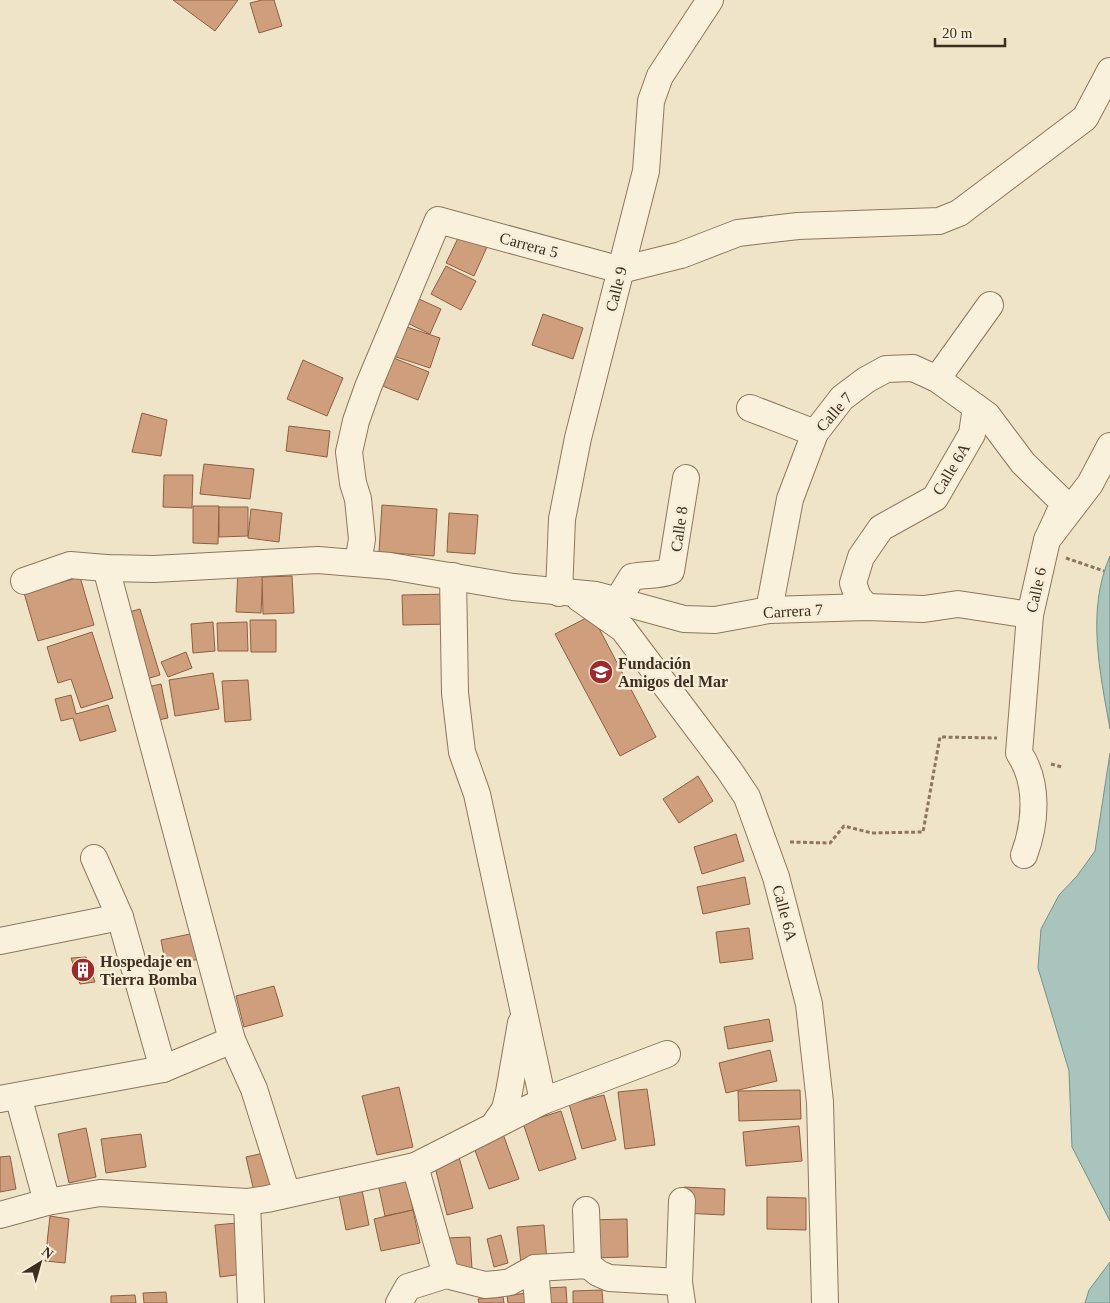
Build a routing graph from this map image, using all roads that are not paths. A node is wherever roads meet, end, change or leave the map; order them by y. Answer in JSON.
{"nodes":[{"id":1,"x":710,"y":0,"type":"edge"},
{"id":2,"x":1110,"y":71,"type":"edge"},
{"id":3,"x":621,"y":270,"type":"junction"},
{"id":4,"x":990,"y":305,"type":"dead end"},
{"id":5,"x":937,"y":379,"type":"junction"},
{"id":6,"x":976,"y":407,"type":"junction"},
{"id":7,"x":750,"y":408,"type":"dead end"},
{"id":8,"x":815,"y":433,"type":"junction"},
{"id":9,"x":1110,"y":446,"type":"edge"},
{"id":10,"x":686,"y":478,"type":"dead end"},
{"id":11,"x":1046,"y":545,"type":"junction"},
{"id":12,"x":358,"y":563,"type":"junction"},
{"id":13,"x":106,"y":568,"type":"junction"},
{"id":14,"x":453,"y":576,"type":"junction"},
{"id":15,"x":24,"y":581,"type":"dead end"},
{"id":16,"x":565,"y":593,"type":"junction"},
{"id":17,"x":617,"y":601,"type":"junction"},
{"id":18,"x":867,"y":607,"type":"junction"},
{"id":19,"x":769,"y":610,"type":"junction"},
{"id":20,"x":1030,"y":615,"type":"junction"},
{"id":21,"x":1024,"y":856,"type":"dead end"},
{"id":22,"x":94,"y":858,"type":"dead end"},
{"id":23,"x":120,"y":917,"type":"junction"},
{"id":24,"x":0,"y":941,"type":"edge"},
{"id":25,"x":524,"y":1007,"type":"junction"},
{"id":26,"x":232,"y":1040,"type":"junction"},
{"id":27,"x":667,"y":1054,"type":"dead end"},
{"id":28,"x":163,"y":1069,"type":"junction"},
{"id":29,"x":9,"y":1098,"type":"edge"},
{"id":30,"x":543,"y":1101,"type":"junction"},
{"id":31,"x":494,"y":1125,"type":"junction"},
{"id":32,"x":415,"y":1166,"type":"junction"},
{"id":33,"x":287,"y":1194,"type":"junction"},
{"id":34,"x":682,"y":1201,"type":"dead end"},
{"id":35,"x":47,"y":1202,"type":"junction"},
{"id":36,"x":246,"y":1202,"type":"junction"},
{"id":37,"x":586,"y":1210,"type":"dead end"},
{"id":38,"x":0,"y":1215,"type":"edge"},
{"id":39,"x":588,"y":1265,"type":"junction"},
{"id":40,"x":535,"y":1268,"type":"junction"},
{"id":41,"x":446,"y":1275,"type":"junction"},
{"id":42,"x":681,"y":1292,"type":"edge"},
{"id":43,"x":251,"y":1303,"type":"edge"},
{"id":44,"x":399,"y":1303,"type":"edge"},
{"id":45,"x":538,"y":1303,"type":"edge"},
{"id":46,"x":825,"y":1303,"type":"edge"}],
"edges":[{"from":1,"to":3,"type":"street","name":"Calle 9"},
{"from":2,"to":3,"type":"street"},
{"from":3,"to":12,"type":"street","name":"Carrera 5"},
{"from":3,"to":16,"type":"street","name":"Calle 9"},
{"from":4,"to":5,"type":"street"},
{"from":5,"to":6,"type":"street","name":"Calle 7"},
{"from":5,"to":8,"type":"street","name":"Calle 7"},
{"from":6,"to":11,"type":"street","name":"Calle 7"},
{"from":6,"to":18,"type":"street","name":"Calle 6A"},
{"from":7,"to":8,"type":"street"},
{"from":8,"to":19,"type":"street","name":"Calle 7"},
{"from":9,"to":11,"type":"street","name":"Calle 6"},
{"from":10,"to":17,"type":"street","name":"Calle 8"},
{"from":11,"to":20,"type":"street","name":"Calle 6"},
{"from":12,"to":13,"type":"street","name":"Carrera 7"},
{"from":12,"to":14,"type":"street","name":"Carrera 7"},
{"from":13,"to":15,"type":"street","name":"Carrera 7"},
{"from":13,"to":26,"type":"street"},
{"from":14,"to":16,"type":"street","name":"Carrera 7"},
{"from":14,"to":25,"type":"street"},
{"from":16,"to":17,"type":"street","name":"Carrera 7"},
{"from":16,"to":46,"type":"street","name":"Calle 6A"},
{"from":17,"to":19,"type":"street","name":"Carrera 7"},
{"from":18,"to":19,"type":"street","name":"Carrera 7"},
{"from":18,"to":20,"type":"street","name":"Carrera 7"},
{"from":20,"to":21,"type":"street","name":"Calle 6"},
{"from":22,"to":23,"type":"street"},
{"from":23,"to":24,"type":"street"},
{"from":23,"to":28,"type":"street"},
{"from":25,"to":30,"type":"street"},
{"from":25,"to":31,"type":"street"},
{"from":26,"to":28,"type":"street"},
{"from":26,"to":33,"type":"street"},
{"from":27,"to":30,"type":"street"},
{"from":28,"to":29,"type":"street"},
{"from":29,"to":35,"type":"street"},
{"from":30,"to":31,"type":"street"},
{"from":31,"to":32,"type":"street"},
{"from":32,"to":33,"type":"street"},
{"from":32,"to":41,"type":"street"},
{"from":33,"to":36,"type":"street"},
{"from":34,"to":42,"type":"street"},
{"from":35,"to":36,"type":"street"},
{"from":35,"to":38,"type":"street"},
{"from":36,"to":43,"type":"street"},
{"from":37,"to":39,"type":"street"},
{"from":39,"to":40,"type":"street"},
{"from":39,"to":42,"type":"street"},
{"from":40,"to":41,"type":"street"},
{"from":40,"to":45,"type":"street"},
{"from":41,"to":44,"type":"street"}]}
